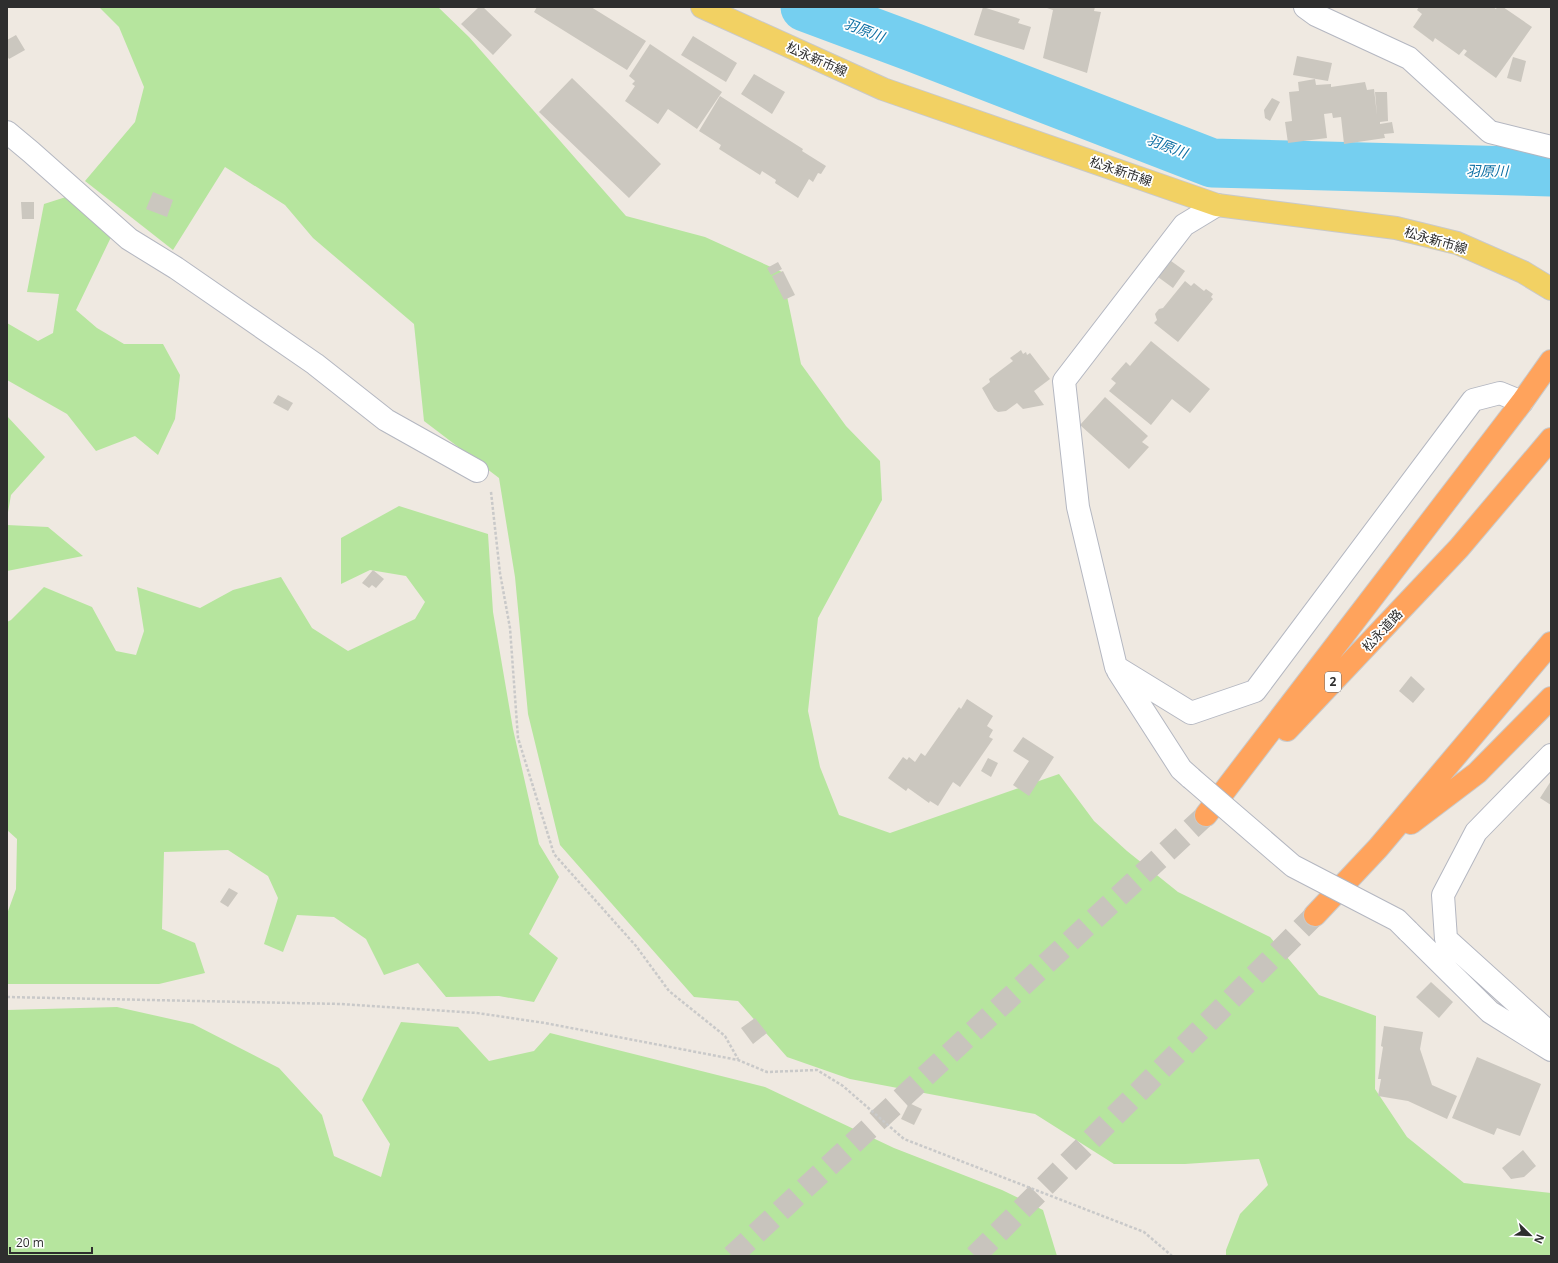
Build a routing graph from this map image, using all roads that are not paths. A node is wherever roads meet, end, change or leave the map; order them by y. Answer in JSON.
{"nodes":[{"id":1,"x":702,"y":7,"type":"edge"},
{"id":2,"x":1305,"y":7,"type":"edge"},
{"id":3,"x":7,"y":132,"type":"edge"},
{"id":4,"x":1551,"y":147,"type":"edge"},
{"id":5,"x":1216,"y":204,"type":"junction"},
{"id":6,"x":1551,"y":289,"type":"edge"},
{"id":7,"x":1551,"y":361,"type":"edge"},
{"id":8,"x":1522,"y":402,"type":"junction"},
{"id":9,"x":1551,"y":438,"type":"edge"},
{"id":10,"x":477,"y":472,"type":"road end"},
{"id":11,"x":1551,"y":643,"type":"edge"},
{"id":12,"x":1116,"y":667,"type":"junction"},
{"id":13,"x":1551,"y":698,"type":"edge"},
{"id":14,"x":1551,"y":755,"type":"edge"},
{"id":15,"x":1378,"y":848,"type":"junction"},
{"id":16,"x":1314,"y":915,"type":"tunnel mouth"},
{"id":17,"x":1547,"y":1039,"type":"edge"}],
"edges":[{"from":1,"to":5,"type":"main road","name":"松永新市線"},
{"from":2,"to":4,"type":"street"},
{"from":3,"to":10,"type":"street"},
{"from":5,"to":6,"type":"main road","name":"松永新市線"},
{"from":5,"to":12,"type":"street"},
{"from":7,"to":8,"type":"highway"},
{"from":8,"to":9,"type":"highway","name":"松永道路","number":"2"},
{"from":8,"to":12,"type":"street"},
{"from":11,"to":15,"type":"highway"},
{"from":12,"to":17,"type":"street","bridge":true},
{"from":13,"to":15,"type":"highway"},
{"from":14,"to":17,"type":"street"},
{"from":15,"to":16,"type":"highway"}]}
